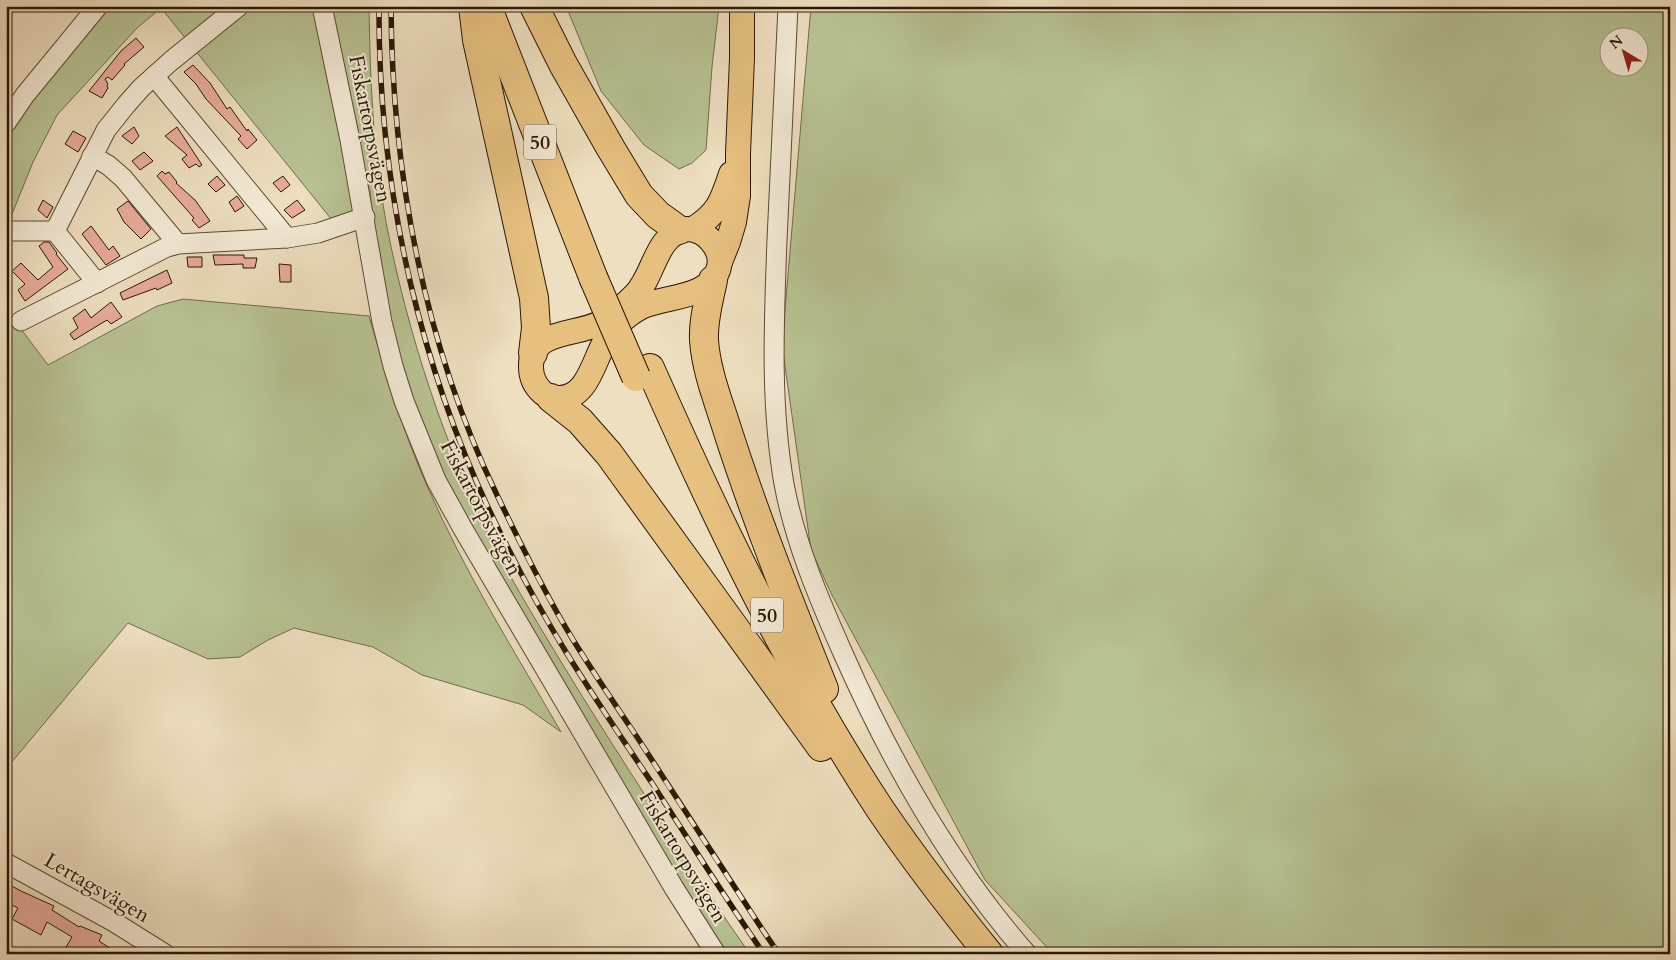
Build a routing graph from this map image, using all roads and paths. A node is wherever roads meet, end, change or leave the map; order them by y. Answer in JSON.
{"nodes":[{"id":1,"x":98,"y":6,"type":"edge"},
{"id":2,"x":239,"y":6,"type":"edge"},
{"id":3,"x":322,"y":6,"type":"edge"},
{"id":4,"x":473,"y":6,"type":"edge"},
{"id":5,"x":487,"y":6,"type":"edge"},
{"id":6,"x":505,"y":6,"type":"edge"},
{"id":7,"x":534,"y":6,"type":"edge"},
{"id":8,"x":742,"y":6,"type":"edge"},
{"id":9,"x":752,"y":6,"type":"edge"},
{"id":10,"x":788,"y":6,"type":"edge"},
{"id":11,"x":742,"y":58,"type":"junction"},
{"id":12,"x":154,"y":76,"type":"junction"},
{"id":13,"x":6,"y":123,"type":"edge"},
{"id":14,"x":738,"y":153,"type":"junction"},
{"id":15,"x":92,"y":156,"type":"junction"},
{"id":16,"x":365,"y":217,"type":"junction"},
{"id":17,"x":686,"y":230,"type":"junction"},
{"id":18,"x":10,"y":231,"type":"dead end"},
{"id":19,"x":55,"y":231,"type":"junction"},
{"id":20,"x":287,"y":238,"type":"junction"},
{"id":21,"x":178,"y":244,"type":"junction"},
{"id":22,"x":717,"y":271,"type":"junction"},
{"id":23,"x":600,"y":273,"type":"junction"},
{"id":24,"x":97,"y":283,"type":"junction"},
{"id":25,"x":21,"y":321,"type":"dead end"},
{"id":26,"x":532,"y":353,"type":"junction"},
{"id":27,"x":643,"y":372,"type":"junction"},
{"id":28,"x":551,"y":398,"type":"junction"},
{"id":29,"x":822,"y":747,"type":"junction"},
{"id":30,"x":858,"y":774,"type":"junction"},
{"id":31,"x":6,"y":863,"type":"edge"},
{"id":32,"x":165,"y":954,"type":"edge"},
{"id":33,"x":716,"y":954,"type":"edge"},
{"id":34,"x":967,"y":954,"type":"edge"},
{"id":35,"x":989,"y":954,"type":"edge"},
{"id":36,"x":1027,"y":954,"type":"edge"}],
"edges":[{"from":1,"to":13,"type":"street"},
{"from":2,"to":12,"type":"street"},
{"from":3,"to":16,"type":"street","name":"Fiskartorpsvägen"},
{"from":4,"to":26,"type":"highway"},
{"from":5,"to":23,"type":"highway","number":"50"},
{"from":6,"to":23,"type":"highway","number":"50"},
{"from":7,"to":17,"type":"highway"},
{"from":8,"to":11,"type":"main road"},
{"from":9,"to":11,"type":"main road"},
{"from":10,"to":36,"type":"street"},
{"from":11,"to":14,"type":"main road"},
{"from":12,"to":15,"type":"street"},
{"from":12,"to":20,"type":"street"},
{"from":14,"to":17,"type":"main road"},
{"from":14,"to":22,"type":"main road"},
{"from":15,"to":19,"type":"street"},
{"from":15,"to":21,"type":"street"},
{"from":16,"to":20,"type":"street"},
{"from":16,"to":33,"type":"street","name":"Fiskartorpsvägen"},
{"from":17,"to":22,"type":"main road"},
{"from":17,"to":26,"type":"main road"},
{"from":18,"to":19,"type":"street"},
{"from":19,"to":24,"type":"street"},
{"from":20,"to":21,"type":"street"},
{"from":21,"to":24,"type":"street"},
{"from":22,"to":28,"type":"main road"},
{"from":22,"to":30,"type":"highway"},
{"from":23,"to":27,"type":"highway","number":"50","bridge":true},
{"from":24,"to":25,"type":"street"},
{"from":26,"to":28,"type":"main road"},
{"from":27,"to":29,"type":"highway","number":"50"},
{"from":27,"to":30,"type":"highway","number":"50"},
{"from":28,"to":29,"type":"highway"},
{"from":29,"to":34,"type":"highway","number":"50"},
{"from":30,"to":35,"type":"highway","number":"50"},
{"from":31,"to":32,"type":"street","name":"Lertagsvägen"}]}
